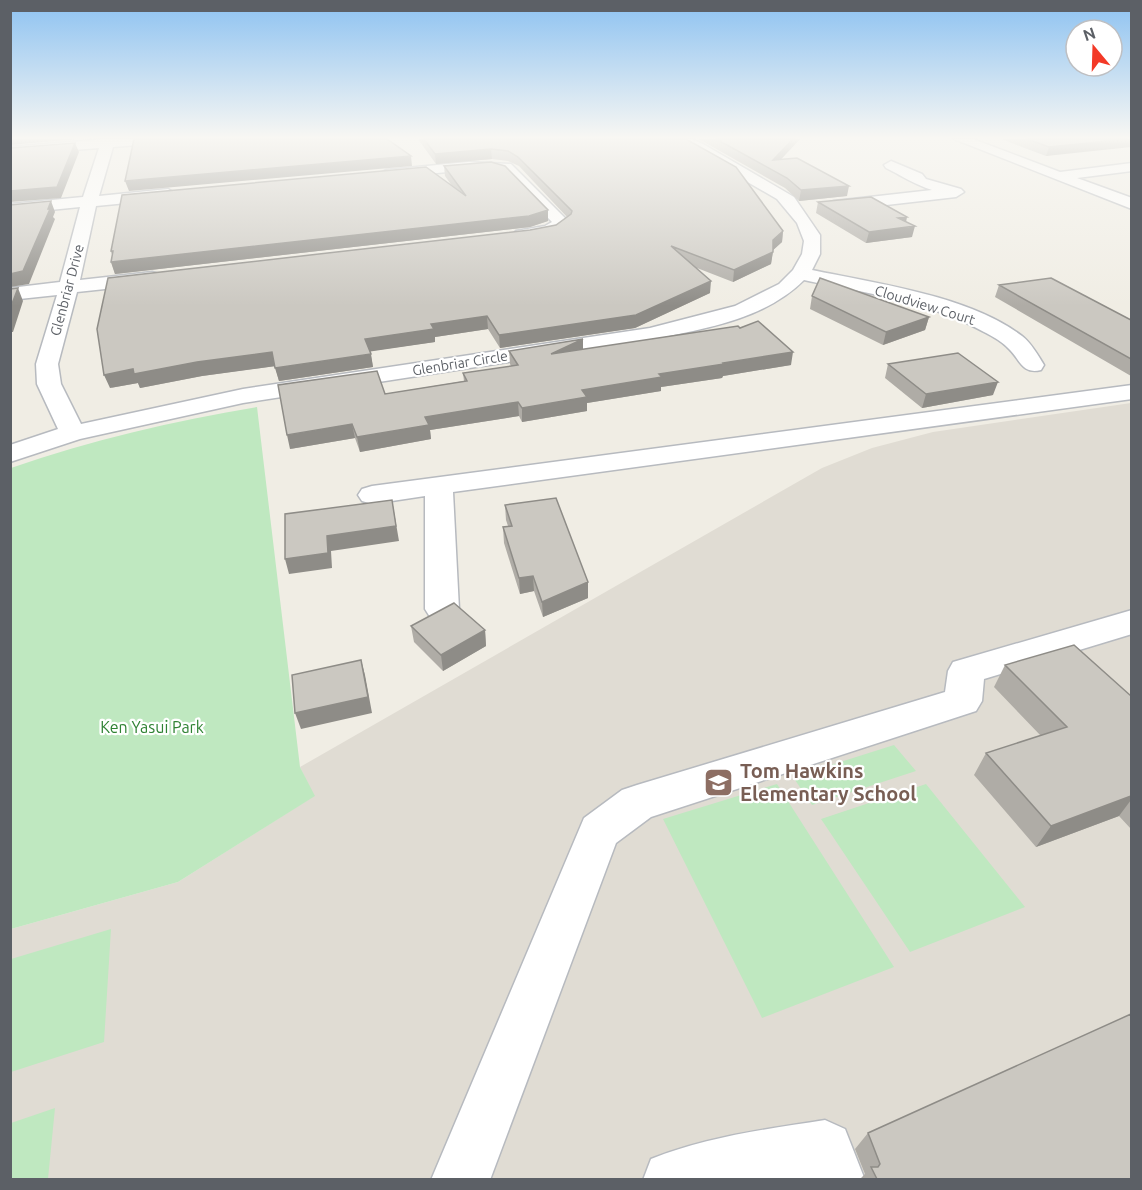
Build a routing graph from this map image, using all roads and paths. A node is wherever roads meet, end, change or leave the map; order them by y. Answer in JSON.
{"nodes":[{"id":1,"x":91,"y":195,"type":"edge"},
{"id":2,"x":168,"y":195,"type":"edge"},
{"id":3,"x":534,"y":195,"type":"edge"},
{"id":4,"x":780,"y":195,"type":"edge"},
{"id":5,"x":934,"y":195,"type":"edge"},
{"id":6,"x":1107,"y":195,"type":"edge"},
{"id":7,"x":89,"y":202,"type":"junction"},
{"id":8,"x":1131,"y":204,"type":"edge"},
{"id":9,"x":794,"y":208,"type":"junction"},
{"id":10,"x":10,"y":209,"type":"edge"},
{"id":11,"x":506,"y":237,"type":"edge"},
{"id":12,"x":801,"y":274,"type":"junction"},
{"id":13,"x":163,"y":276,"type":"edge"},
{"id":14,"x":69,"y":287,"type":"junction"},
{"id":15,"x":10,"y":294,"type":"edge"},
{"id":16,"x":1034,"y":365,"type":"dead end"},
{"id":17,"x":1131,"y":392,"type":"edge"},
{"id":18,"x":73,"y":432,"type":"junction"},
{"id":19,"x":10,"y":454,"type":"edge"},
{"id":20,"x":438,"y":487,"type":"junction"},
{"id":21,"x":372,"y":495,"type":"dead end"},
{"id":22,"x":442,"y":609,"type":"edge"},
{"id":23,"x":1131,"y":622,"type":"edge"},
{"id":24,"x":759,"y":1170,"type":"edge"},
{"id":25,"x":460,"y":1179,"type":"edge"},
{"id":26,"x":672,"y":1179,"type":"edge"},
{"id":27,"x":836,"y":1179,"type":"edge"}],
"edges":[{"from":1,"to":7,"type":"street","name":"Glenbriar Drive"},
{"from":2,"to":7,"type":"street"},
{"from":3,"to":11,"type":"street"},
{"from":4,"to":9,"type":"street","name":"Glenbriar Circle"},
{"from":5,"to":9,"type":"street"},
{"from":6,"to":8,"type":"street"},
{"from":7,"to":10,"type":"street"},
{"from":7,"to":14,"type":"street","name":"Glenbriar Drive"},
{"from":9,"to":12,"type":"street","name":"Glenbriar Circle"},
{"from":12,"to":16,"type":"street","name":"Cloudview Court"},
{"from":12,"to":18,"type":"street","name":"Glenbriar Circle"},
{"from":13,"to":14,"type":"street"},
{"from":14,"to":15,"type":"street"},
{"from":14,"to":18,"type":"street","name":"Glenbriar Drive"},
{"from":17,"to":20,"type":"street"},
{"from":18,"to":19,"type":"street","name":"Glenbriar Circle"},
{"from":20,"to":21,"type":"street"},
{"from":20,"to":22,"type":"street"},
{"from":23,"to":25,"type":"street"},
{"from":24,"to":26,"type":"street"},
{"from":24,"to":27,"type":"street"}]}
